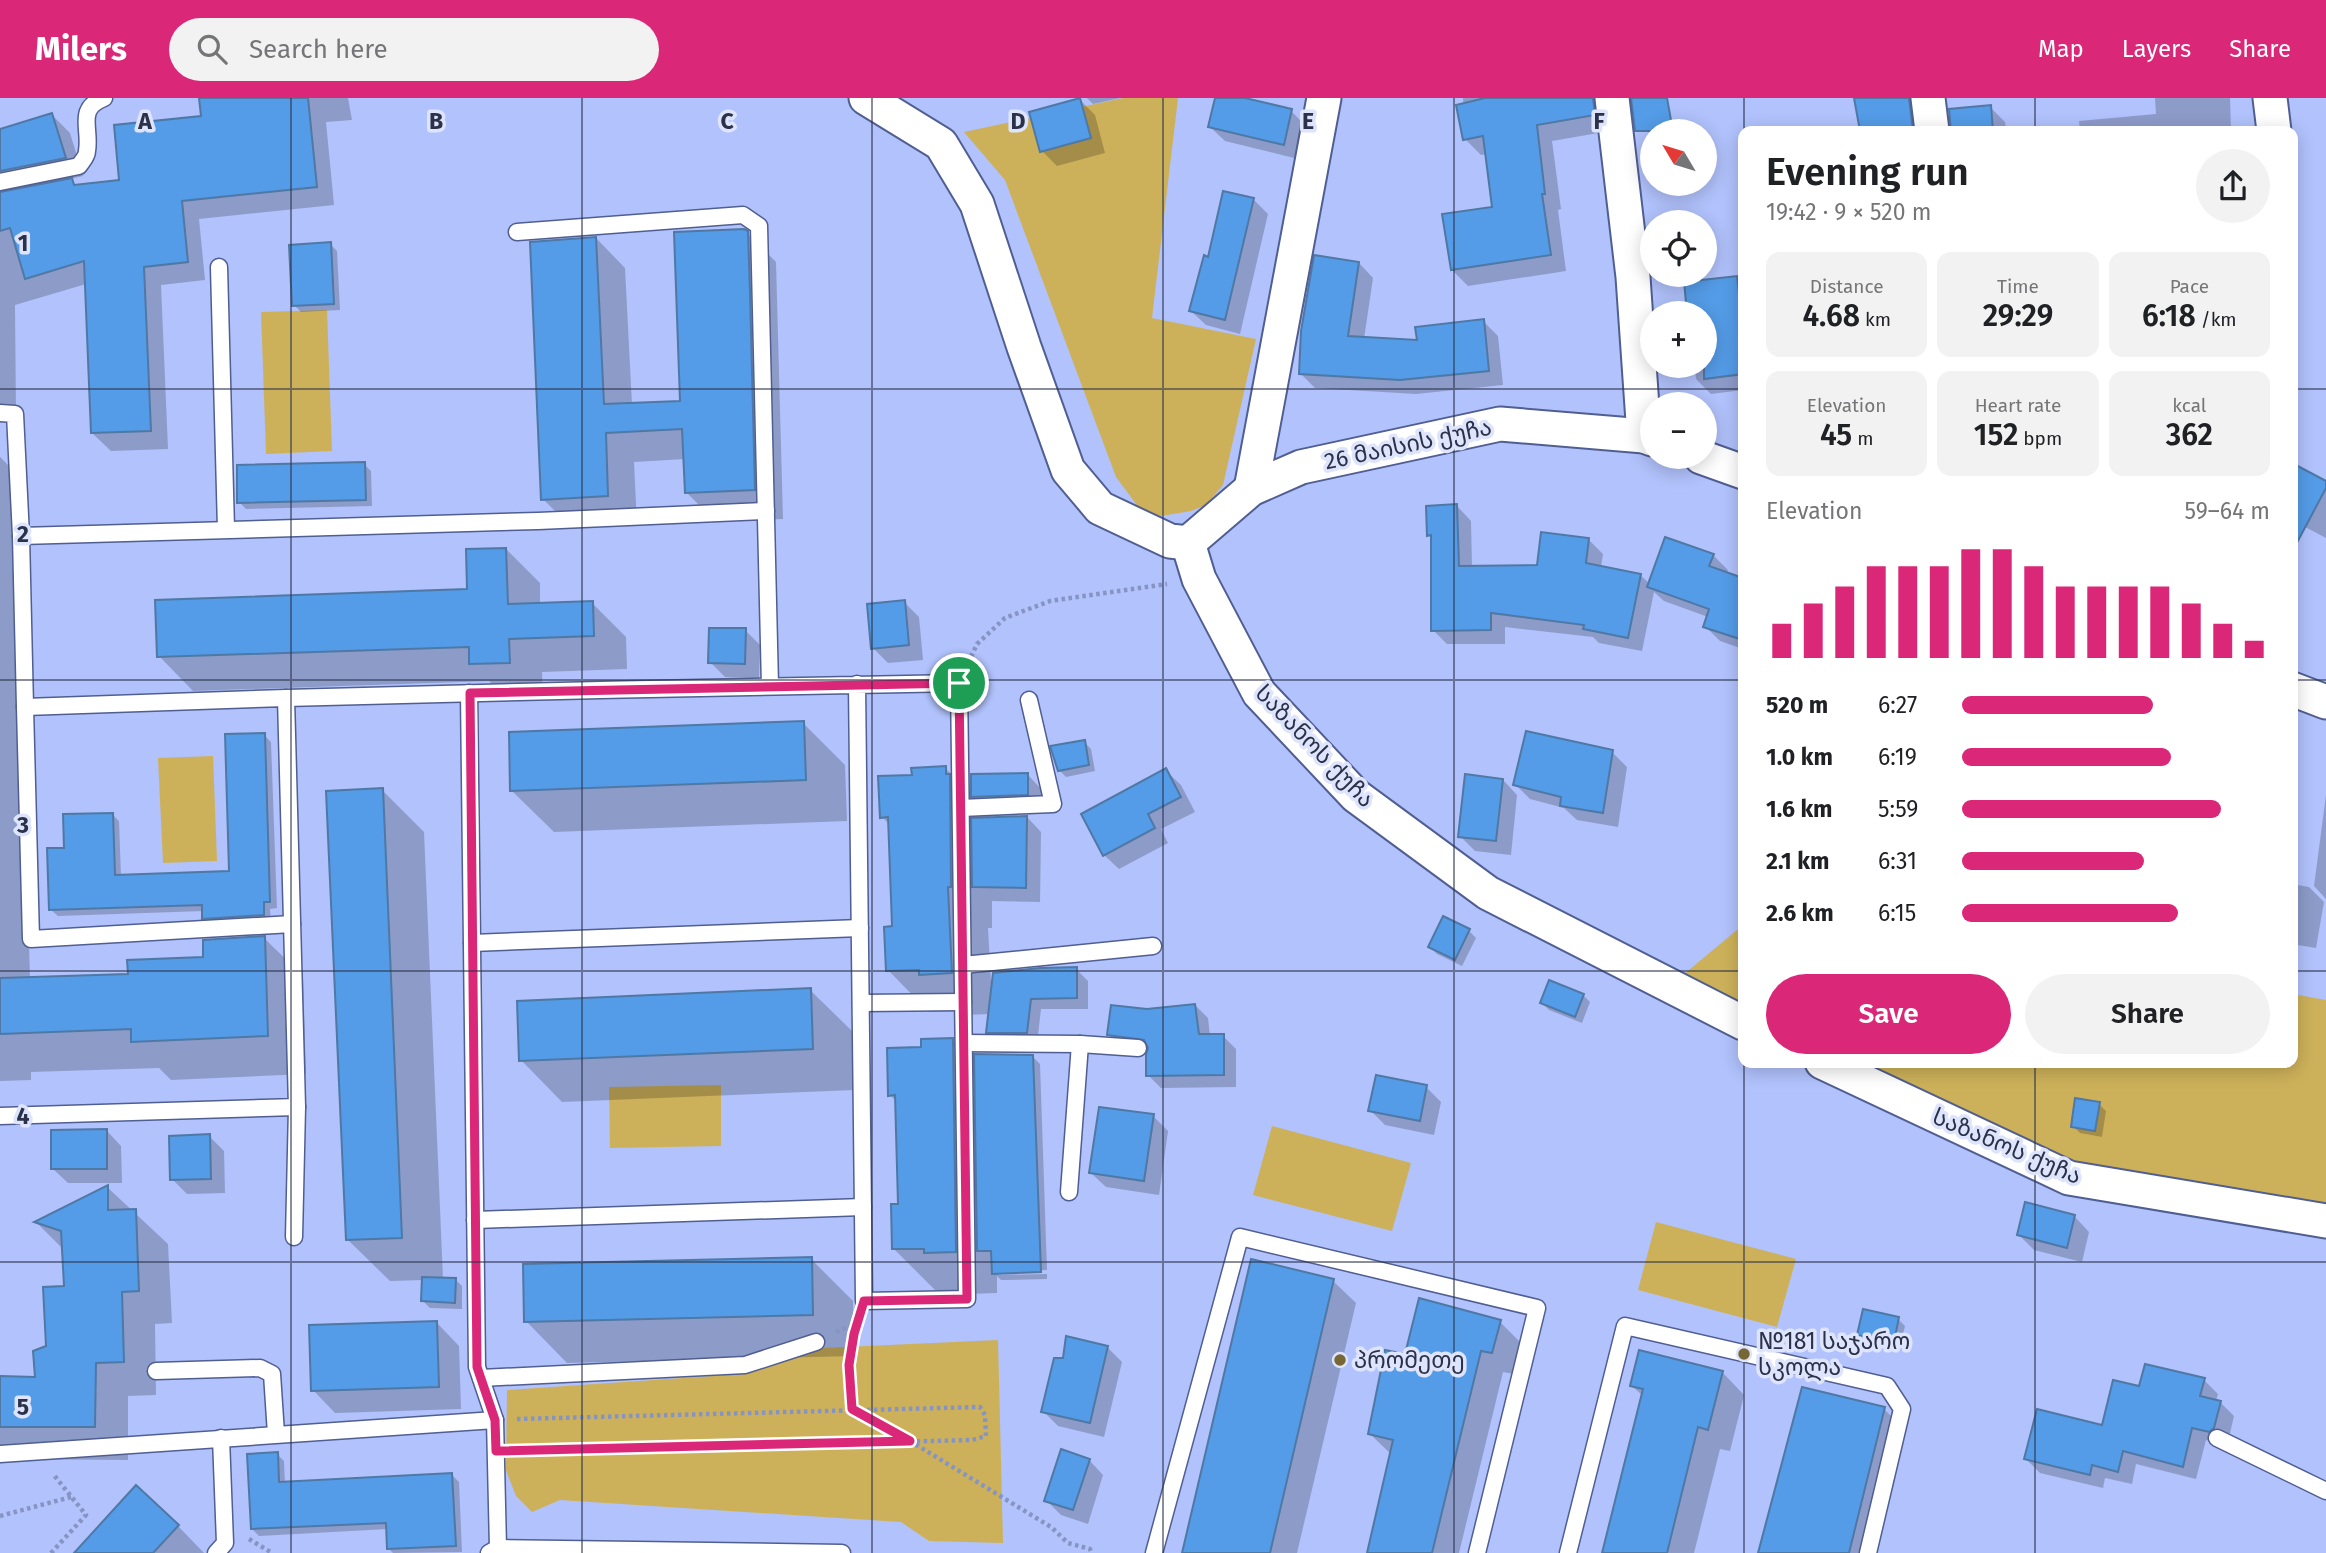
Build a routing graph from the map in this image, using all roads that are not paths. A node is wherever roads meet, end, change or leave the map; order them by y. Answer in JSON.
{"nodes":[{"id":1,"x":104,"y":98,"type":"edge"},
{"id":2,"x":1324,"y":98,"type":"edge"},
{"id":3,"x":1612,"y":98,"type":"edge"},
{"id":4,"x":1928,"y":98,"type":"edge"},
{"id":5,"x":2270,"y":98,"type":"edge"},
{"id":6,"x":880,"y":101,"type":"edge"},
{"id":7,"x":1931,"y":126,"type":"edge"},
{"id":8,"x":2273,"y":126,"type":"edge"},
{"id":9,"x":0,"y":182,"type":"edge"},
{"id":10,"x":517,"y":232,"type":"dead end"},
{"id":11,"x":219,"y":267,"type":"dead end"},
{"id":12,"x":1644,"y":392,"type":"edge"},
{"id":13,"x":0,"y":413,"type":"edge"},
{"id":14,"x":1640,"y":436,"type":"edge"},
{"id":15,"x":1717,"y":463,"type":"edge"},
{"id":16,"x":1738,"y":470,"type":"edge"},
{"id":17,"x":1251,"y":489,"type":"junction"},
{"id":18,"x":766,"y":511,"type":"junction"},
{"id":19,"x":226,"y":529,"type":"junction"},
{"id":20,"x":21,"y":536,"type":"junction"},
{"id":21,"x":1188,"y":543,"type":"junction"},
{"id":22,"x":857,"y":684,"type":"junction"},
{"id":23,"x":770,"y":686,"type":"junction"},
{"id":24,"x":2298,"y":691,"type":"edge"},
{"id":25,"x":470,"y":693,"type":"junction"},
{"id":26,"x":286,"y":698,"type":"junction"},
{"id":27,"x":1029,"y":700,"type":"dead end"},
{"id":28,"x":2326,"y":702,"type":"edge"},
{"id":29,"x":25,"y":708,"type":"junction"},
{"id":30,"x":961,"y":808,"type":"junction"},
{"id":31,"x":292,"y":924,"type":"junction"},
{"id":32,"x":860,"y":928,"type":"junction"},
{"id":33,"x":472,"y":943,"type":"junction"},
{"id":34,"x":1153,"y":946,"type":"dead end"},
{"id":35,"x":963,"y":965,"type":"junction"},
{"id":36,"x":963,"y":1002,"type":"junction"},
{"id":37,"x":861,"y":1003,"type":"junction"},
{"id":38,"x":1738,"y":1020,"type":"edge"},
{"id":39,"x":964,"y":1044,"type":"junction"},
{"id":40,"x":1080,"y":1044,"type":"junction"},
{"id":41,"x":1138,"y":1048,"type":"dead end"},
{"id":42,"x":1835,"y":1068,"type":"edge"},
{"id":43,"x":297,"y":1107,"type":"junction"},
{"id":44,"x":0,"y":1116,"type":"edge"},
{"id":45,"x":1069,"y":1192,"type":"dead end"},
{"id":46,"x":863,"y":1207,"type":"junction"},
{"id":47,"x":475,"y":1220,"type":"junction"},
{"id":48,"x":2326,"y":1221,"type":"edge"},
{"id":49,"x":294,"y":1237,"type":"dead end"},
{"id":50,"x":816,"y":1342,"type":"dead end"},
{"id":51,"x":156,"y":1371,"type":"dead end"},
{"id":52,"x":481,"y":1378,"type":"junction"},
{"id":53,"x":495,"y":1420,"type":"junction"},
{"id":54,"x":276,"y":1434,"type":"junction"},
{"id":55,"x":221,"y":1438,"type":"junction"},
{"id":56,"x":2217,"y":1438,"type":"dead end"},
{"id":57,"x":0,"y":1454,"type":"edge"},
{"id":58,"x":2326,"y":1491,"type":"edge"},
{"id":59,"x":493,"y":1550,"type":"edge"},
{"id":60,"x":216,"y":1553,"type":"edge"},
{"id":61,"x":842,"y":1553,"type":"edge"},
{"id":62,"x":1154,"y":1553,"type":"edge"},
{"id":63,"x":1477,"y":1553,"type":"edge"},
{"id":64,"x":1568,"y":1553,"type":"edge"},
{"id":65,"x":1868,"y":1553,"type":"edge"}],
"edges":[{"from":1,"to":9,"type":"lane"},
{"from":2,"to":17,"type":"street"},
{"from":3,"to":12,"type":"street"},
{"from":4,"to":7,"type":"street"},
{"from":5,"to":8,"type":"street"},
{"from":6,"to":21,"type":"street"},
{"from":10,"to":18,"type":"lane"},
{"from":11,"to":19,"type":"lane"},
{"from":13,"to":20,"type":"lane"},
{"from":14,"to":17,"type":"street","name":"26 მაისის ქუჩა"},
{"from":15,"to":16,"type":"street"},
{"from":17,"to":21,"type":"street"},
{"from":18,"to":19,"type":"lane"},
{"from":18,"to":23,"type":"lane"},
{"from":19,"to":20,"type":"lane"},
{"from":20,"to":29,"type":"lane"},
{"from":21,"to":38,"type":"street","name":"საზანოს ქუჩა"},
{"from":22,"to":23,"type":"lane"},
{"from":22,"to":30,"type":"lane"},
{"from":22,"to":32,"type":"lane"},
{"from":23,"to":25,"type":"lane"},
{"from":24,"to":28,"type":"street"},
{"from":25,"to":26,"type":"lane"},
{"from":25,"to":33,"type":"lane"},
{"from":26,"to":29,"type":"lane"},
{"from":26,"to":31,"type":"lane"},
{"from":27,"to":30,"type":"lane"},
{"from":29,"to":31,"type":"lane"},
{"from":30,"to":35,"type":"lane"},
{"from":31,"to":43,"type":"lane"},
{"from":32,"to":33,"type":"lane"},
{"from":32,"to":37,"type":"lane"},
{"from":33,"to":47,"type":"lane"},
{"from":34,"to":35,"type":"lane"},
{"from":35,"to":36,"type":"lane"},
{"from":36,"to":37,"type":"lane"},
{"from":36,"to":39,"type":"lane"},
{"from":37,"to":46,"type":"lane"},
{"from":39,"to":40,"type":"lane"},
{"from":39,"to":46,"type":"lane"},
{"from":40,"to":41,"type":"lane"},
{"from":40,"to":45,"type":"lane"},
{"from":42,"to":48,"type":"street","name":"საზანოს ქუჩა"},
{"from":43,"to":44,"type":"lane"},
{"from":43,"to":49,"type":"lane"},
{"from":46,"to":47,"type":"lane"},
{"from":47,"to":52,"type":"lane"},
{"from":50,"to":52,"type":"lane"},
{"from":51,"to":54,"type":"lane"},
{"from":52,"to":53,"type":"lane"},
{"from":53,"to":54,"type":"lane"},
{"from":53,"to":59,"type":"lane"},
{"from":54,"to":55,"type":"lane"},
{"from":55,"to":57,"type":"lane"},
{"from":55,"to":60,"type":"lane"},
{"from":56,"to":58,"type":"lane"},
{"from":59,"to":61,"type":"lane"},
{"from":62,"to":63,"type":"lane"},
{"from":64,"to":65,"type":"lane"}]}
